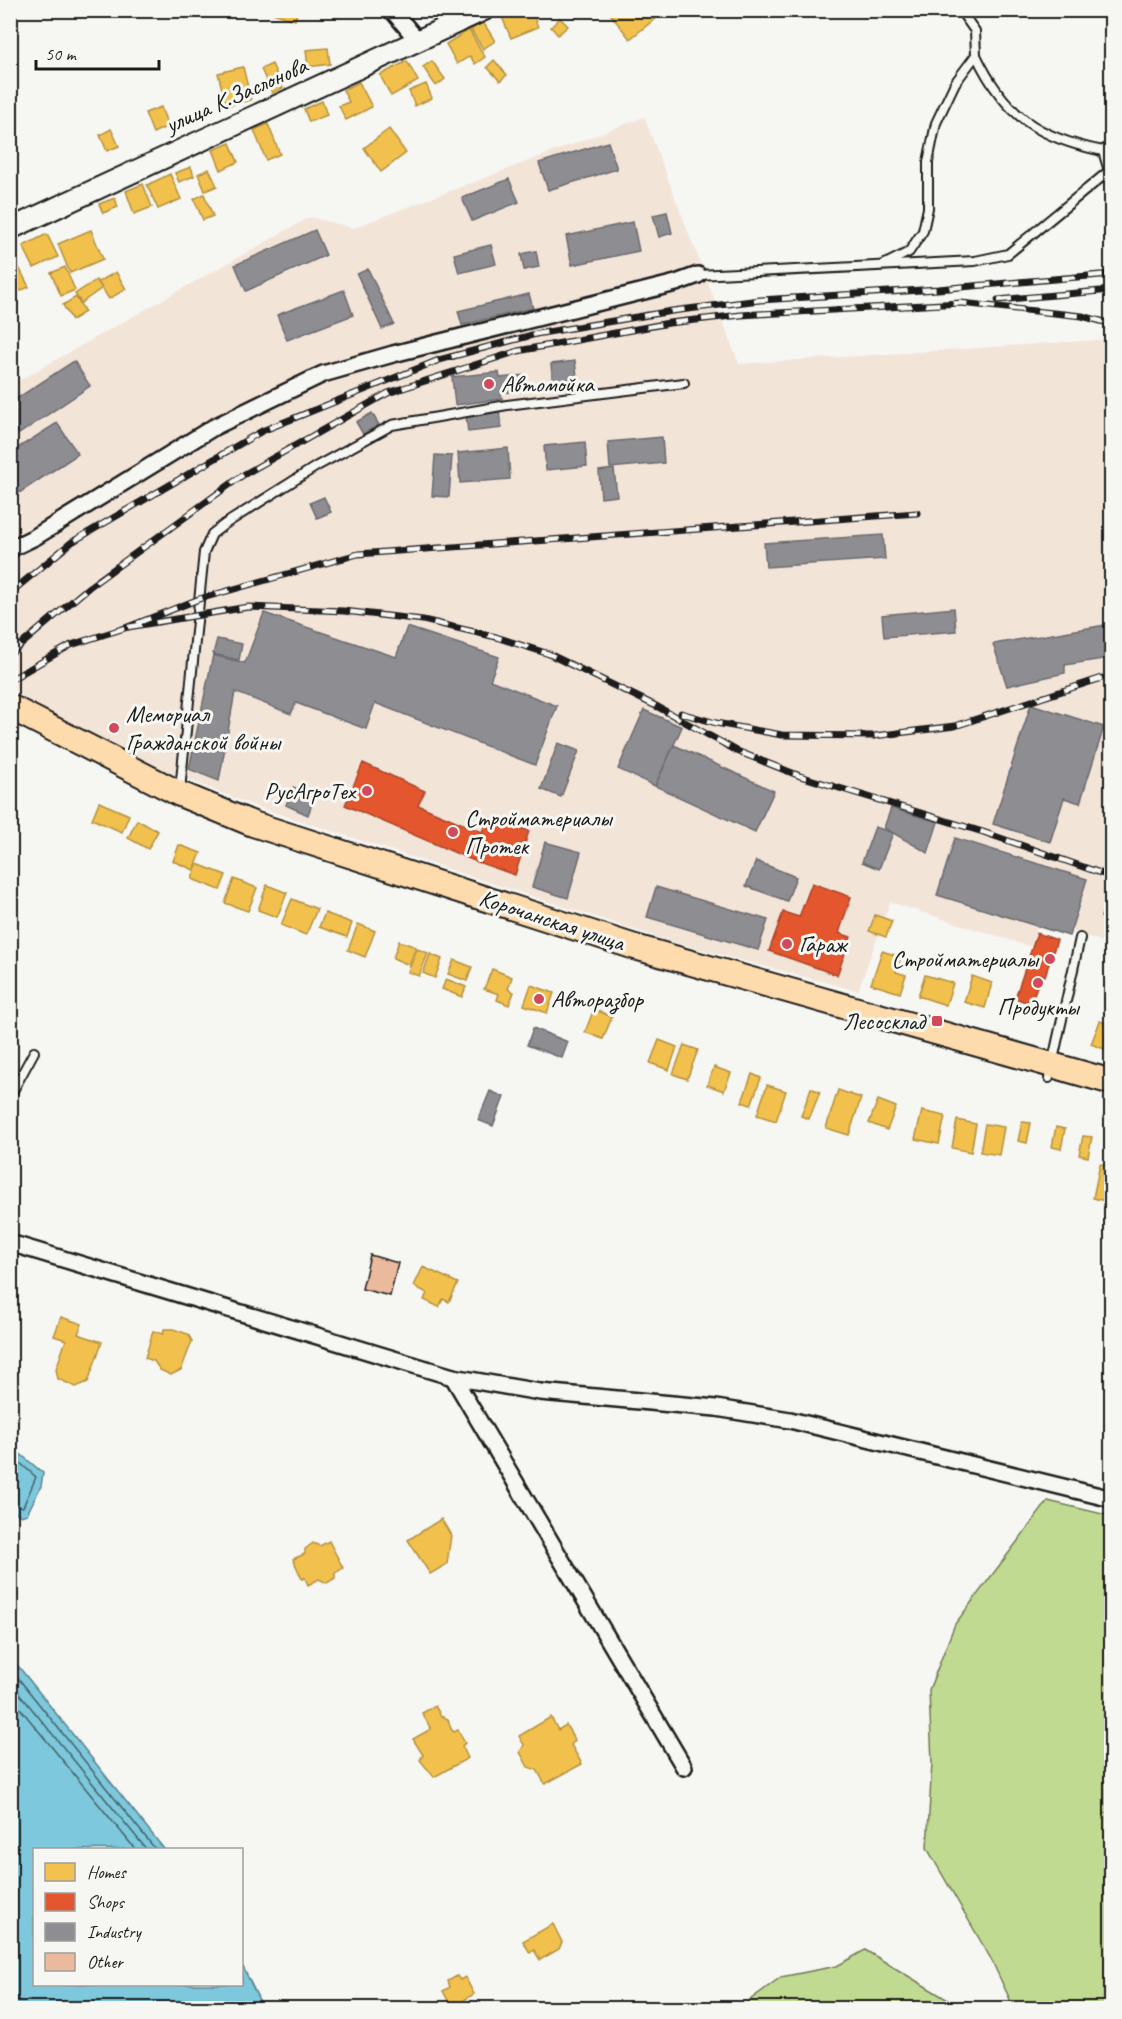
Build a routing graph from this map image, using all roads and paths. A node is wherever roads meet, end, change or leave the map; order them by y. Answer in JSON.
{"nodes":[{"id":1,"x":392,"y":10,"type":"edge"},
{"id":2,"x":484,"y":10,"type":"edge"},
{"id":3,"x":960,"y":10,"type":"edge"},
{"id":4,"x":418,"y":41,"type":"junction"},
{"id":5,"x":976,"y":55,"type":"junction"},
{"id":6,"x":1112,"y":143,"type":"edge"},
{"id":7,"x":1103,"y":152,"type":"junction"},
{"id":8,"x":1110,"y":173,"type":"edge"},
{"id":9,"x":10,"y":229,"type":"edge"},
{"id":10,"x":882,"y":266,"type":"junction"},
{"id":11,"x":698,"y":274,"type":"joint"},
{"id":12,"x":684,"y":383,"type":"dead end"},
{"id":13,"x":10,"y":549,"type":"edge"},
{"id":14,"x":10,"y":708,"type":"edge"},
{"id":15,"x":10,"y":724,"type":"edge"},
{"id":16,"x":180,"y":794,"type":"junction"},
{"id":17,"x":1080,"y":938,"type":"dead end"},
{"id":18,"x":34,"y":1052,"type":"dead end"},
{"id":19,"x":1051,"y":1072,"type":"junction"},
{"id":20,"x":1112,"y":1082,"type":"edge"},
{"id":21,"x":1112,"y":1095,"type":"edge"},
{"id":22,"x":10,"y":1096,"type":"edge"},
{"id":23,"x":10,"y":1243,"type":"edge"},
{"id":24,"x":453,"y":1377,"type":"junction"},
{"id":25,"x":1112,"y":1499,"type":"edge"},
{"id":26,"x":684,"y":1767,"type":"dead end"}],
"edges":[{"from":1,"to":4,"type":"street"},
{"from":2,"to":4,"type":"street","name":"улица К.Заслонова"},
{"from":3,"to":5,"type":"lane"},
{"from":4,"to":9,"type":"street","name":"улица К.Заслонова"},
{"from":5,"to":7,"type":"lane"},
{"from":5,"to":10,"type":"lane"},
{"from":6,"to":7,"type":"lane"},
{"from":7,"to":8,"type":"lane"},
{"from":8,"to":10,"type":"lane"},
{"from":10,"to":11,"type":"lane"},
{"from":11,"to":13,"type":"street"},
{"from":12,"to":16,"type":"lane"},
{"from":14,"to":16,"type":"main road","name":"Корочанская улица"},
{"from":15,"to":19,"type":"main road","name":"Корочанская улица"},
{"from":16,"to":19,"type":"main road","name":"Корочанская улица"},
{"from":17,"to":19,"type":"lane"},
{"from":18,"to":22,"type":"lane"},
{"from":19,"to":20,"type":"main road","name":"Корочанская улица"},
{"from":19,"to":21,"type":"main road","name":"Корочанская улица"},
{"from":23,"to":24,"type":"street"},
{"from":24,"to":25,"type":"street"},
{"from":24,"to":26,"type":"street"}]}
